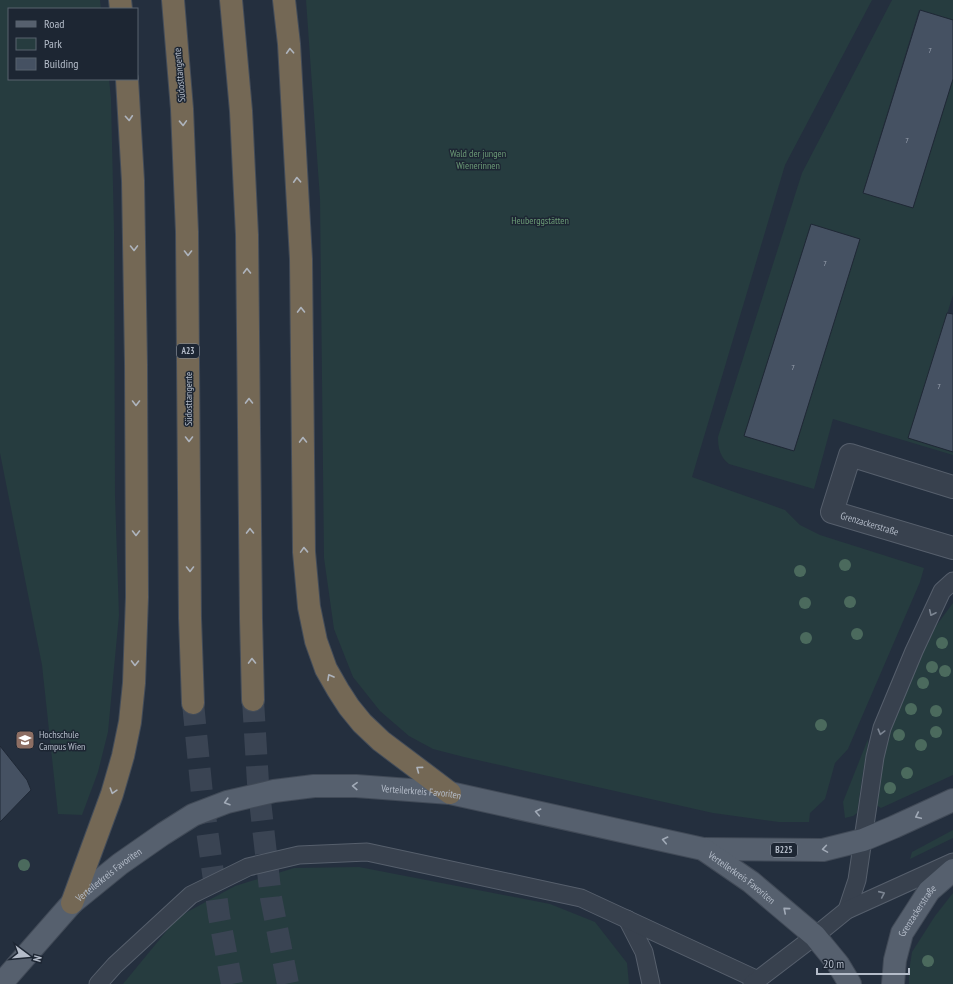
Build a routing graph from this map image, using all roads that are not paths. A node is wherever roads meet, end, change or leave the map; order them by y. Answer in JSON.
{"nodes":[{"id":1,"x":173,"y":0,"type":"edge"},
{"id":2,"x":231,"y":0,"type":"edge"},
{"id":3,"x":284,"y":0,"type":"edge"},
{"id":4,"x":127,"y":80,"type":"edge"},
{"id":5,"x":953,"y":487,"type":"edge"},
{"id":6,"x":953,"y":548,"type":"edge"},
{"id":7,"x":953,"y":581,"type":"edge"},
{"id":8,"x":253,"y":700,"type":"tunnel mouth"},
{"id":9,"x":193,"y":703,"type":"tunnel mouth"},
{"id":10,"x":450,"y":793,"type":"junction"},
{"id":11,"x":953,"y":800,"type":"edge"},
{"id":12,"x":863,"y":840,"type":"junction"},
{"id":13,"x":703,"y":849,"type":"junction"},
{"id":14,"x":953,"y":862,"type":"edge"},
{"id":15,"x":953,"y":870,"type":"edge"},
{"id":16,"x":72,"y":903,"type":"junction"},
{"id":17,"x":847,"y":910,"type":"junction"},
{"id":18,"x":627,"y":920,"type":"junction"},
{"id":19,"x":815,"y":936,"type":"junction"},
{"id":20,"x":755,"y":982,"type":"edge"},
{"id":21,"x":1,"y":984,"type":"edge"},
{"id":22,"x":98,"y":984,"type":"edge"},
{"id":23,"x":651,"y":984,"type":"edge"},
{"id":24,"x":850,"y":984,"type":"edge"},
{"id":25,"x":893,"y":984,"type":"edge"}],
"edges":[{"from":1,"to":9,"type":"highway","name":"Südosttangente","number":"A23","one_way":true},
{"from":8,"to":2,"type":"highway","one_way":true},
{"from":10,"to":3,"type":"highway","one_way":true},
{"from":4,"to":16,"type":"highway","one_way":true},
{"from":5,"to":6,"type":"street","name":"Grenzackerstraße"},
{"from":7,"to":12,"type":"lane","one_way":true},
{"from":13,"to":10,"type":"main road","name":"Verteilerkreis Favoriten","one_way":true},
{"from":10,"to":16,"type":"main road","name":"Verteilerkreis Favoriten","one_way":true},
{"from":11,"to":12,"type":"main road","number":"B225","one_way":true},
{"from":12,"to":13,"type":"main road","number":"B225","one_way":true},
{"from":12,"to":17,"type":"lane"},
{"from":19,"to":13,"type":"main road","name":"Verteilerkreis Favoriten","one_way":true},
{"from":17,"to":14,"type":"lane","name":"Grenzackerstraße","one_way":true},
{"from":15,"to":25,"type":"main road","name":"Grenzackerstraße"},
{"from":16,"to":21,"type":"main road","name":"Verteilerkreis Favoriten"},
{"from":17,"to":19,"type":"lane","name":"Grenzackerstraße"},
{"from":18,"to":20,"type":"lane"},
{"from":18,"to":22,"type":"lane"},
{"from":18,"to":23,"type":"lane"},
{"from":19,"to":20,"type":"lane","name":"Grenzackerstraße"},
{"from":19,"to":24,"type":"main road","name":"Verteilerkreis Favoriten"}]}
